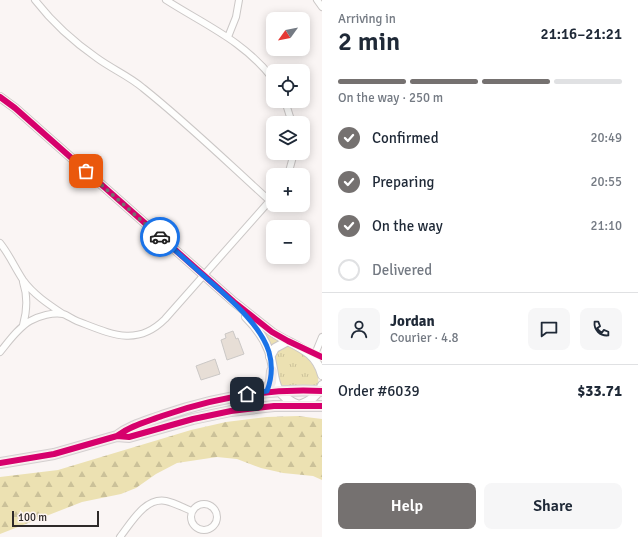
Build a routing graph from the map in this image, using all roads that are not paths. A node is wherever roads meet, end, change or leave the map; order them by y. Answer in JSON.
{"nodes":[{"id":1,"x":35,"y":0,"type":"edge"},
{"id":2,"x":166,"y":0,"type":"edge"},
{"id":3,"x":239,"y":0,"type":"edge"},
{"id":4,"x":317,"y":0,"type":"edge"},
{"id":5,"x":322,"y":7,"type":"edge"},
{"id":6,"x":228,"y":37,"type":"junction"},
{"id":7,"x":266,"y":71,"type":"edge"},
{"id":8,"x":0,"y":97,"type":"edge"},
{"id":9,"x":266,"y":194,"type":"edge"},
{"id":10,"x":266,"y":206,"type":"edge"},
{"id":11,"x":0,"y":243,"type":"edge"},
{"id":12,"x":204,"y":276,"type":"junction"},
{"id":13,"x":22,"y":279,"type":"junction"},
{"id":14,"x":234,"y":302,"type":"junction"},
{"id":15,"x":63,"y":314,"type":"junction"},
{"id":16,"x":23,"y":326,"type":"junction"},
{"id":17,"x":322,"y":337,"type":"edge"},
{"id":18,"x":288,"y":341,"type":"junction"},
{"id":19,"x":303,"y":348,"type":"junction"},
{"id":20,"x":0,"y":352,"type":"edge"},
{"id":21,"x":315,"y":354,"type":"junction"},
{"id":22,"x":270,"y":357,"type":"junction"},
{"id":23,"x":322,"y":357,"type":"edge"},
{"id":24,"x":272,"y":371,"type":"junction"},
{"id":25,"x":322,"y":375,"type":"edge"},
{"id":26,"x":321,"y":389,"type":"edge"},
{"id":27,"x":267,"y":391,"type":"junction"},
{"id":28,"x":278,"y":391,"type":"junction"},
{"id":29,"x":299,"y":405,"type":"junction"},
{"id":30,"x":322,"y":406,"type":"edge"},
{"id":31,"x":117,"y":436,"type":"junction"},
{"id":32,"x":0,"y":463,"type":"edge"},
{"id":33,"x":192,"y":511,"type":"junction"},
{"id":34,"x":120,"y":537,"type":"edge"}],
"edges":[{"from":1,"to":9,"type":"street"},
{"from":2,"to":6,"type":"street"},
{"from":3,"to":6,"type":"street"},
{"from":4,"to":5,"type":"street"},
{"from":6,"to":7,"type":"street"},
{"from":8,"to":12,"type":"street"},
{"from":10,"to":12,"type":"street"},
{"from":11,"to":13,"type":"street"},
{"from":12,"to":14,"type":"street"},
{"from":12,"to":15,"type":"street"},
{"from":13,"to":15,"type":"street"},
{"from":13,"to":16,"type":"street"},
{"from":14,"to":18,"type":"street"},
{"from":14,"to":22,"type":"street"},
{"from":15,"to":16,"type":"street"},
{"from":16,"to":20,"type":"street"},
{"from":17,"to":21,"type":"street"},
{"from":18,"to":19,"type":"street"},
{"from":18,"to":22,"type":"street"},
{"from":19,"to":21,"type":"street"},
{"from":19,"to":25,"type":"street"},
{"from":21,"to":23,"type":"street"},
{"from":22,"to":24,"type":"street"},
{"from":24,"to":27,"type":"main road"},
{"from":24,"to":28,"type":"street"},
{"from":26,"to":28,"type":"main road"},
{"from":26,"to":29,"type":"street"},
{"from":27,"to":28,"type":"main road"},
{"from":27,"to":31,"type":"main road"},
{"from":28,"to":29,"type":"street"},
{"from":29,"to":30,"type":"main road"},
{"from":29,"to":31,"type":"main road"},
{"from":31,"to":32,"type":"main road"},
{"from":33,"to":33,"type":"street"},
{"from":33,"to":34,"type":"street"}]}
